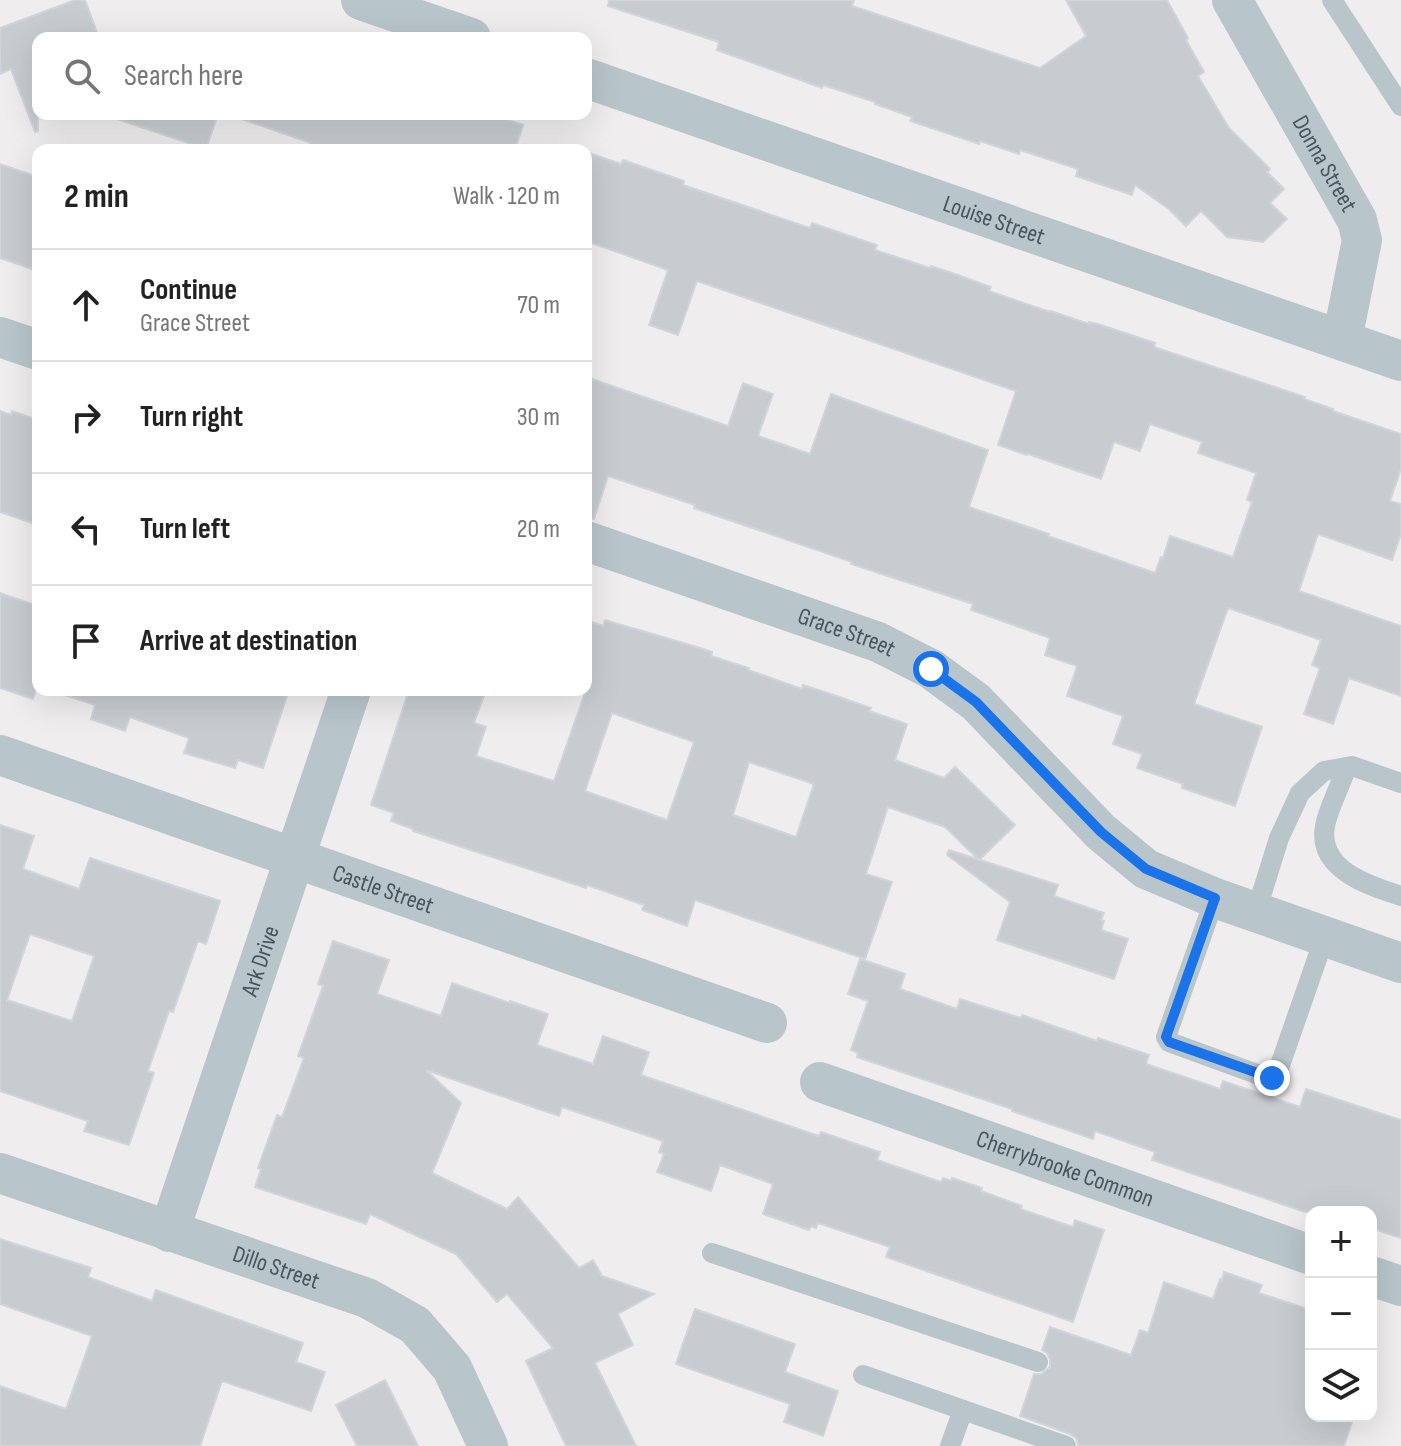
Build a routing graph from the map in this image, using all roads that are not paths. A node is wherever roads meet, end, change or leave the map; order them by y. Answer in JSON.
{"nodes":[{"id":1,"x":361,"y":0,"type":"edge"},
{"id":2,"x":1232,"y":0,"type":"edge"},
{"id":3,"x":1332,"y":0,"type":"edge"},
{"id":4,"x":454,"y":32,"type":"edge"},
{"id":5,"x":592,"y":80,"type":"edge"},
{"id":6,"x":1401,"y":106,"type":"edge"},
{"id":7,"x":0,"y":337,"type":"edge"},
{"id":8,"x":1342,"y":340,"type":"junction"},
{"id":9,"x":32,"y":348,"type":"edge"},
{"id":10,"x":1401,"y":361,"type":"edge"},
{"id":11,"x":592,"y":543,"type":"edge"},
{"id":12,"x":349,"y":696,"type":"edge"},
{"id":13,"x":0,"y":755,"type":"edge"},
{"id":14,"x":1347,"y":767,"type":"junction"},
{"id":15,"x":1401,"y":783,"type":"edge"},
{"id":16,"x":294,"y":857,"type":"junction"},
{"id":17,"x":1401,"y":896,"type":"edge"},
{"id":18,"x":1215,"y":898,"type":"junction"},
{"id":19,"x":1256,"y":912,"type":"junction"},
{"id":20,"x":1325,"y":936,"type":"junction"},
{"id":21,"x":1401,"y":963,"type":"edge"},
{"id":22,"x":767,"y":1023,"type":"dead end"},
{"id":23,"x":820,"y":1082,"type":"dead end"},
{"id":24,"x":0,"y":1173,"type":"edge"},
{"id":25,"x":169,"y":1232,"type":"junction"},
{"id":26,"x":712,"y":1253,"type":"dead end"},
{"id":27,"x":1305,"y":1253,"type":"edge"},
{"id":28,"x":1377,"y":1278,"type":"edge"},
{"id":29,"x":1401,"y":1286,"type":"edge"},
{"id":30,"x":1038,"y":1362,"type":"dead end"},
{"id":31,"x":863,"y":1375,"type":"dead end"},
{"id":32,"x":963,"y":1410,"type":"junction"},
{"id":33,"x":488,"y":1446,"type":"edge"},
{"id":34,"x":950,"y":1446,"type":"edge"},
{"id":35,"x":1066,"y":1446,"type":"edge"}],
"edges":[{"from":1,"to":4,"type":"street"},
{"from":2,"to":8,"type":"street","name":"Donna Street"},
{"from":3,"to":6,"type":"lane"},
{"from":5,"to":8,"type":"street","name":"Louise Street"},
{"from":7,"to":9,"type":"street"},
{"from":8,"to":10,"type":"street","name":"Louise Street"},
{"from":11,"to":18,"type":"street","name":"Grace Street"},
{"from":12,"to":16,"type":"street","name":"Ark Drive"},
{"from":13,"to":16,"type":"street","name":"Castle Street"},
{"from":14,"to":15,"type":"lane"},
{"from":14,"to":17,"type":"lane"},
{"from":14,"to":19,"type":"lane"},
{"from":16,"to":22,"type":"street","name":"Castle Street"},
{"from":16,"to":25,"type":"street","name":"Ark Drive"},
{"from":18,"to":19,"type":"street","name":"Grace Street"},
{"from":18,"to":20,"type":"lane"},
{"from":19,"to":20,"type":"street","name":"Grace Street"},
{"from":20,"to":21,"type":"street","name":"Grace Street"},
{"from":23,"to":27,"type":"street","name":"Cherrybrooke Common"},
{"from":24,"to":25,"type":"street","name":"Dillo Street"},
{"from":25,"to":33,"type":"street","name":"Dillo Street"},
{"from":26,"to":30,"type":"lane"},
{"from":28,"to":29,"type":"street"},
{"from":31,"to":32,"type":"lane"},
{"from":32,"to":34,"type":"lane"},
{"from":32,"to":35,"type":"lane"}]}
